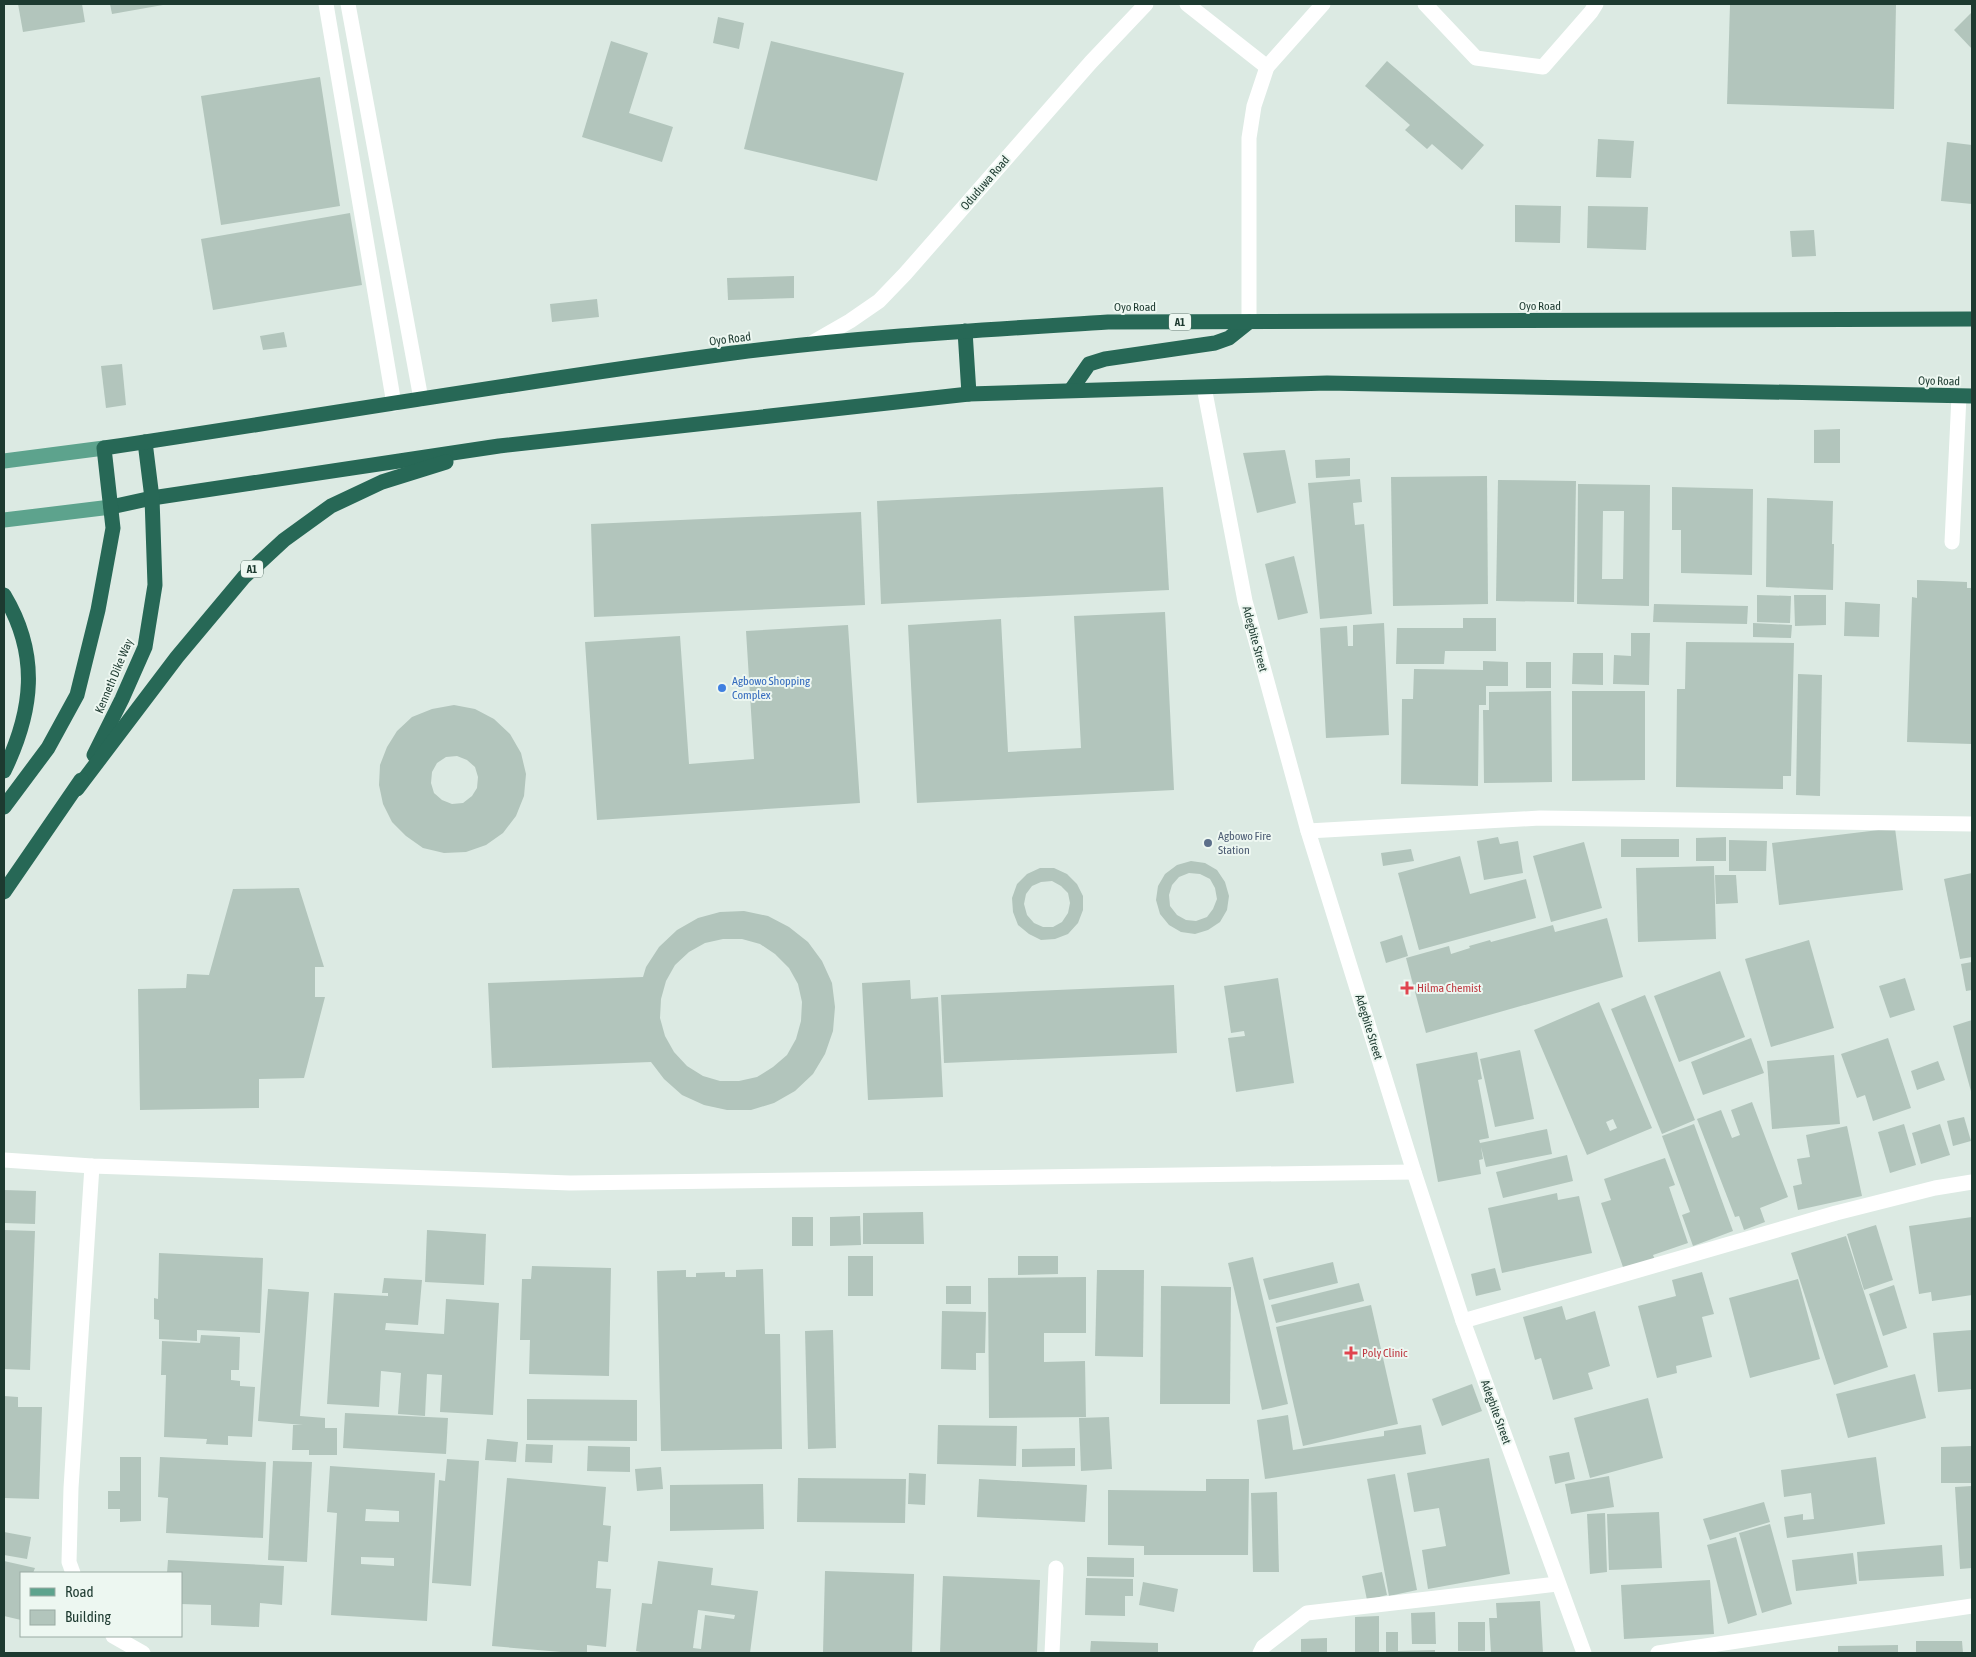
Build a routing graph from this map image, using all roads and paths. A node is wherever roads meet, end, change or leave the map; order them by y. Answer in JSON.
{"nodes":[{"id":1,"x":326,"y":4,"type":"edge"},
{"id":2,"x":348,"y":4,"type":"edge"},
{"id":3,"x":1146,"y":4,"type":"edge"},
{"id":4,"x":1187,"y":4,"type":"edge"},
{"id":5,"x":1323,"y":4,"type":"edge"},
{"id":6,"x":1425,"y":4,"type":"edge"},
{"id":7,"x":1596,"y":4,"type":"edge"},
{"id":8,"x":1267,"y":67,"type":"junction"},
{"id":9,"x":1972,"y":319,"type":"edge"},
{"id":10,"x":1249,"y":322,"type":"junction"},
{"id":11,"x":965,"y":331,"type":"junction"},
{"id":12,"x":810,"y":345,"type":"junction"},
{"id":13,"x":1204,"y":387,"type":"junction"},
{"id":14,"x":1071,"y":390,"type":"junction"},
{"id":15,"x":969,"y":394,"type":"junction"},
{"id":16,"x":1966,"y":396,"type":"edge"},
{"id":17,"x":421,"y":399,"type":"junction"},
{"id":18,"x":394,"y":404,"type":"junction"},
{"id":19,"x":146,"y":442,"type":"junction"},
{"id":20,"x":499,"y":446,"type":"junction"},
{"id":21,"x":104,"y":448,"type":"junction"},
{"id":22,"x":4,"y":462,"type":"edge"},
{"id":23,"x":152,"y":498,"type":"junction"},
{"id":24,"x":111,"y":507,"type":"junction"},
{"id":25,"x":4,"y":520,"type":"edge"},
{"id":26,"x":1952,"y":542,"type":"dead end"},
{"id":27,"x":4,"y":595,"type":"edge"},
{"id":28,"x":4,"y":771,"type":"edge"},
{"id":29,"x":77,"y":789,"type":"junction"},
{"id":30,"x":4,"y":807,"type":"edge"},
{"id":31,"x":1972,"y":824,"type":"edge"},
{"id":32,"x":1308,"y":831,"type":"junction"},
{"id":33,"x":4,"y":892,"type":"edge"},
{"id":34,"x":4,"y":1160,"type":"edge"},
{"id":35,"x":92,"y":1166,"type":"junction"},
{"id":36,"x":1414,"y":1172,"type":"junction"},
{"id":37,"x":1972,"y":1182,"type":"edge"},
{"id":38,"x":1463,"y":1321,"type":"junction"},
{"id":39,"x":1056,"y":1568,"type":"dead end"},
{"id":40,"x":73,"y":1572,"type":"edge"},
{"id":41,"x":1557,"y":1584,"type":"junction"},
{"id":42,"x":1972,"y":1606,"type":"edge"},
{"id":43,"x":115,"y":1637,"type":"edge"},
{"id":44,"x":143,"y":1653,"type":"edge"},
{"id":45,"x":1052,"y":1653,"type":"edge"},
{"id":46,"x":1260,"y":1653,"type":"edge"},
{"id":47,"x":1584,"y":1653,"type":"edge"},
{"id":48,"x":1658,"y":1653,"type":"edge"}],
"edges":[{"from":1,"to":18,"type":"street"},
{"from":2,"to":17,"type":"street"},
{"from":3,"to":12,"type":"street","name":"Oduduwa Road"},
{"from":4,"to":8,"type":"street"},
{"from":5,"to":8,"type":"street"},
{"from":6,"to":7,"type":"street"},
{"from":8,"to":10,"type":"street"},
{"from":9,"to":10,"type":"highway","name":"Oyo Road","number":"A1"},
{"from":10,"to":11,"type":"highway","name":"Oyo Road","number":"A1"},
{"from":10,"to":14,"type":"highway"},
{"from":11,"to":12,"type":"highway","name":"Oyo Road","number":"A1"},
{"from":11,"to":15,"type":"highway"},
{"from":12,"to":17,"type":"highway","name":"Oyo Road","number":"A1"},
{"from":13,"to":14,"type":"highway","name":"Oyo Road","number":"A1"},
{"from":13,"to":16,"type":"highway","name":"Oyo Road","number":"A1"},
{"from":13,"to":32,"type":"street","name":"Adegbite Street"},
{"from":14,"to":15,"type":"highway","name":"Oyo Road","number":"A1"},
{"from":15,"to":20,"type":"highway","name":"Oyo Road","number":"A1"},
{"from":16,"to":26,"type":"street"},
{"from":17,"to":18,"type":"highway","name":"Oyo Road","number":"A1"},
{"from":18,"to":19,"type":"highway","number":"A1"},
{"from":19,"to":21,"type":"highway","number":"A1"},
{"from":19,"to":23,"type":"highway","name":"Kenneth Dike Way","number":"A1"},
{"from":20,"to":23,"type":"highway","number":"A1"},
{"from":20,"to":29,"type":"highway","number":"A1"},
{"from":21,"to":22,"type":"main road","number":"A1"},
{"from":21,"to":24,"type":"highway"},
{"from":23,"to":24,"type":"highway","number":"A1"},
{"from":23,"to":29,"type":"highway","name":"Kenneth Dike Way","number":"A1"},
{"from":24,"to":25,"type":"main road","number":"A1"},
{"from":24,"to":30,"type":"highway"},
{"from":27,"to":28,"type":"highway"},
{"from":29,"to":33,"type":"highway","name":"Kenneth Dike Way","number":"A1"},
{"from":31,"to":32,"type":"street"},
{"from":32,"to":36,"type":"street","name":"Adegbite Street"},
{"from":34,"to":35,"type":"street"},
{"from":35,"to":36,"type":"street"},
{"from":35,"to":40,"type":"street"},
{"from":36,"to":38,"type":"street","name":"Adegbite Street"},
{"from":37,"to":38,"type":"street"},
{"from":38,"to":41,"type":"street","name":"Adegbite Street"},
{"from":39,"to":45,"type":"street"},
{"from":41,"to":46,"type":"street"},
{"from":41,"to":47,"type":"street","name":"Adegbite Street"},
{"from":42,"to":48,"type":"street"},
{"from":43,"to":44,"type":"street"}]}
